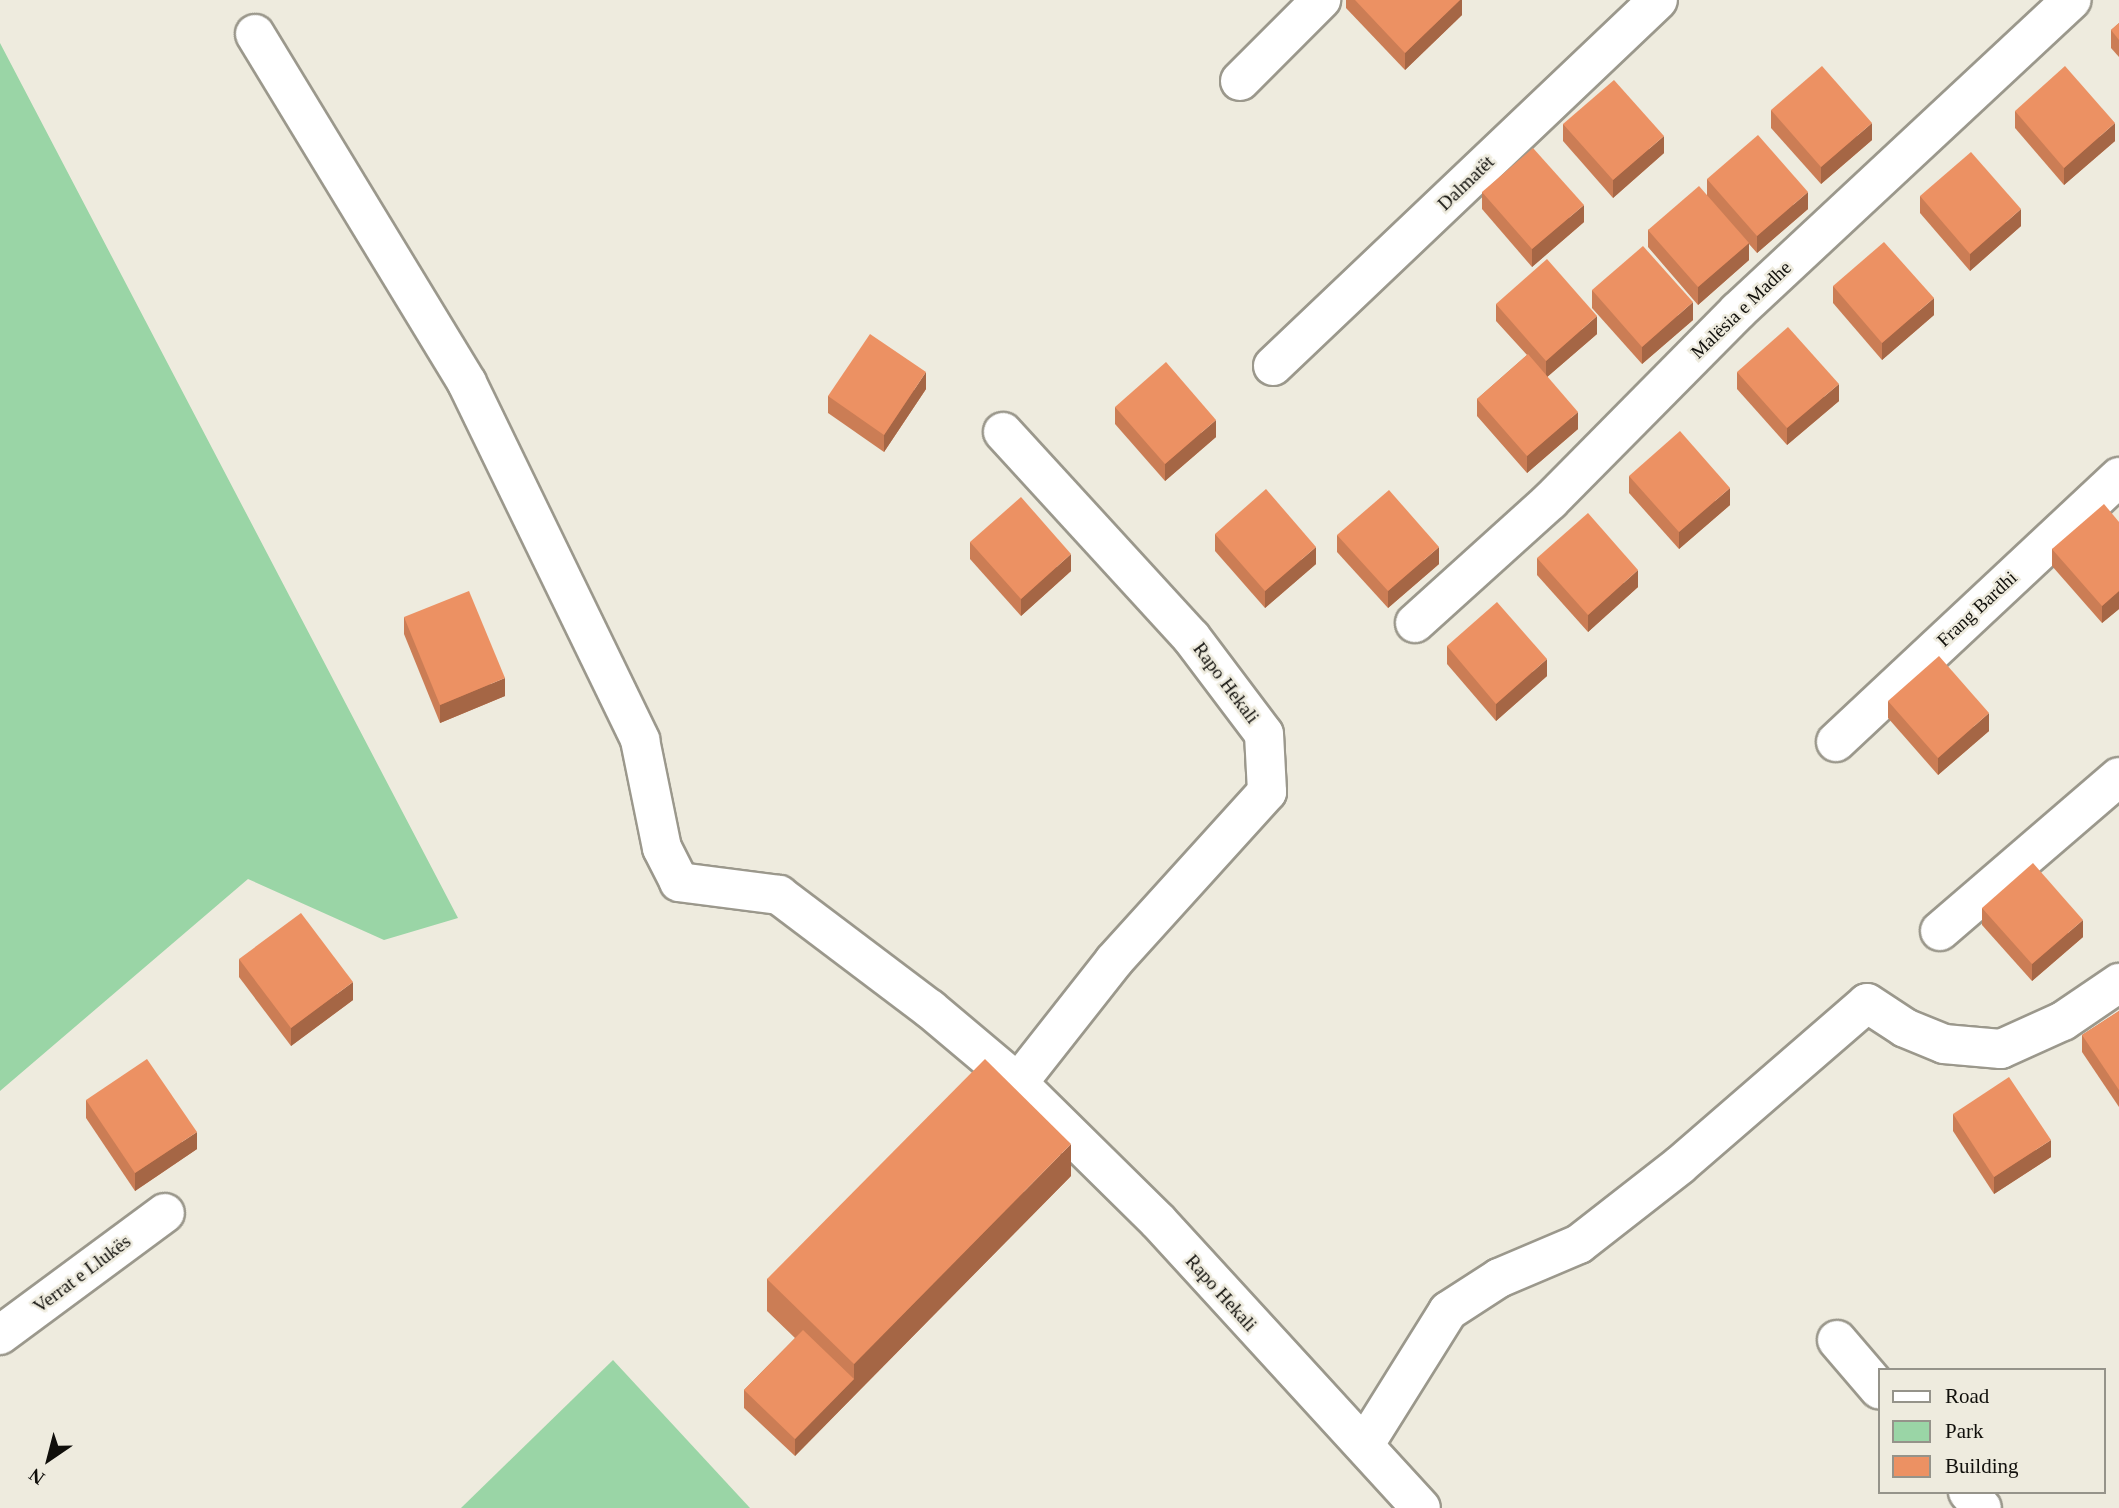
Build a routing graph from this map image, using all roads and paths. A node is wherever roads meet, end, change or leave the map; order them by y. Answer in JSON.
{"nodes":[{"id":1,"x":1321,"y":0,"type":"edge"},
{"id":2,"x":1658,"y":0,"type":"edge"},
{"id":3,"x":2071,"y":0,"type":"edge"},
{"id":4,"x":255,"y":34,"type":"dead end"},
{"id":5,"x":1240,"y":80,"type":"dead end"},
{"id":6,"x":1273,"y":366,"type":"dead end"},
{"id":7,"x":1003,"y":432,"type":"dead end"},
{"id":8,"x":2119,"y":477,"type":"edge"},
{"id":9,"x":1415,"y":623,"type":"dead end"},
{"id":10,"x":1836,"y":742,"type":"dead end"},
{"id":11,"x":2119,"y":777,"type":"edge"},
{"id":12,"x":1940,"y":931,"type":"dead end"},
{"id":13,"x":2119,"y":983,"type":"edge"},
{"id":14,"x":1018,"y":1083,"type":"junction"},
{"id":15,"x":165,"y":1213,"type":"dead end"},
{"id":16,"x":0,"y":1335,"type":"edge"},
{"id":17,"x":1837,"y":1340,"type":"dead end"},
{"id":18,"x":1878,"y":1388,"type":"edge"},
{"id":19,"x":1365,"y":1444,"type":"junction"},
{"id":20,"x":1970,"y":1494,"type":"edge"},
{"id":21,"x":1420,"y":1508,"type":"edge"},
{"id":22,"x":1982,"y":1508,"type":"edge"}],
"edges":[{"from":1,"to":5,"type":"street"},
{"from":2,"to":6,"type":"street","name":"Dalmatët"},
{"from":3,"to":9,"type":"street","name":"Malësia e Madhe"},
{"from":4,"to":14,"type":"street","name":"Rapo Hekali"},
{"from":7,"to":14,"type":"street","name":"Rapo Hekali"},
{"from":8,"to":10,"type":"street","name":"Frang Bardhi"},
{"from":11,"to":12,"type":"street"},
{"from":13,"to":19,"type":"street"},
{"from":14,"to":19,"type":"street","name":"Rapo Hekali"},
{"from":15,"to":16,"type":"street","name":"Verrat e Llukës"},
{"from":17,"to":18,"type":"street"},
{"from":19,"to":21,"type":"street","name":"Rapo Hekali"},
{"from":20,"to":22,"type":"street"}]}
